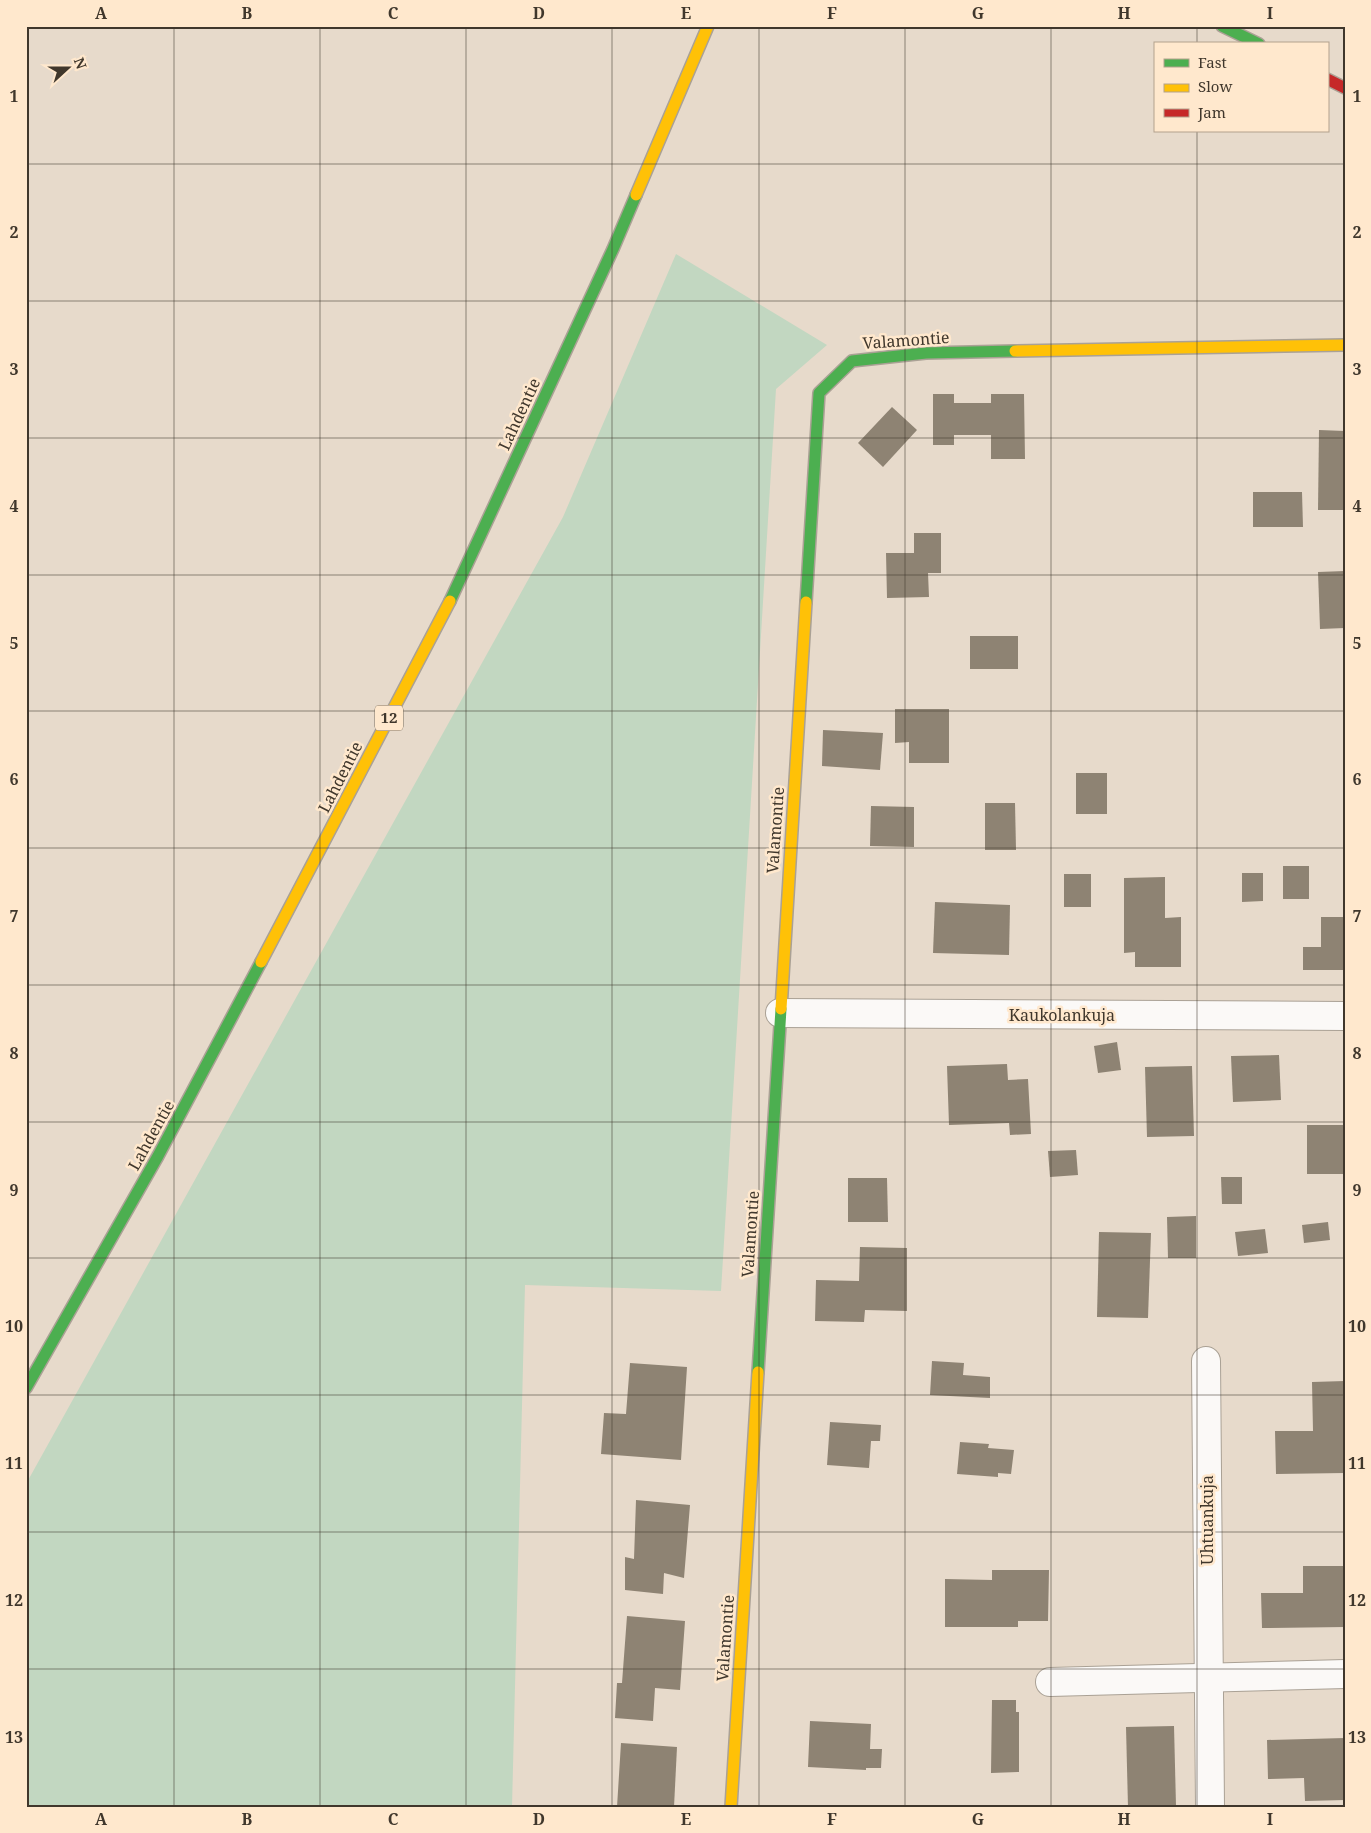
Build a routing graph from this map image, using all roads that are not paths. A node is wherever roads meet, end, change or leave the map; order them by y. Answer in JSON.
{"nodes":[{"id":1,"x":708,"y":26,"type":"edge"},
{"id":2,"x":1222,"y":26,"type":"edge"},
{"id":3,"x":1255,"y":42,"type":"edge"},
{"id":4,"x":1328,"y":80,"type":"edge"},
{"id":5,"x":1345,"y":88,"type":"edge"},
{"id":6,"x":1345,"y":345,"type":"edge"},
{"id":7,"x":780,"y":1013,"type":"junction"},
{"id":8,"x":1345,"y":1016,"type":"edge"},
{"id":9,"x":1206,"y":1361,"type":"dead end"},
{"id":10,"x":26,"y":1388,"type":"edge"},
{"id":11,"x":1345,"y":1674,"type":"edge"},
{"id":12,"x":1208,"y":1678,"type":"junction"},
{"id":13,"x":1050,"y":1682,"type":"dead end"},
{"id":14,"x":731,"y":1807,"type":"edge"},
{"id":15,"x":1210,"y":1807,"type":"edge"}],
"edges":[{"from":1,"to":10,"type":"main road","name":"Lahdentie","number":"12"},
{"from":2,"to":3,"type":"main road"},
{"from":4,"to":5,"type":"main road"},
{"from":6,"to":7,"type":"main road","name":"Valamontie"},
{"from":7,"to":8,"type":"street","name":"Kaukolankuja"},
{"from":7,"to":14,"type":"main road","name":"Valamontie"},
{"from":9,"to":12,"type":"street","name":"Uhtuankuja"},
{"from":11,"to":12,"type":"street"},
{"from":12,"to":13,"type":"street"},
{"from":12,"to":15,"type":"street","name":"Uhtuankuja"}]}
